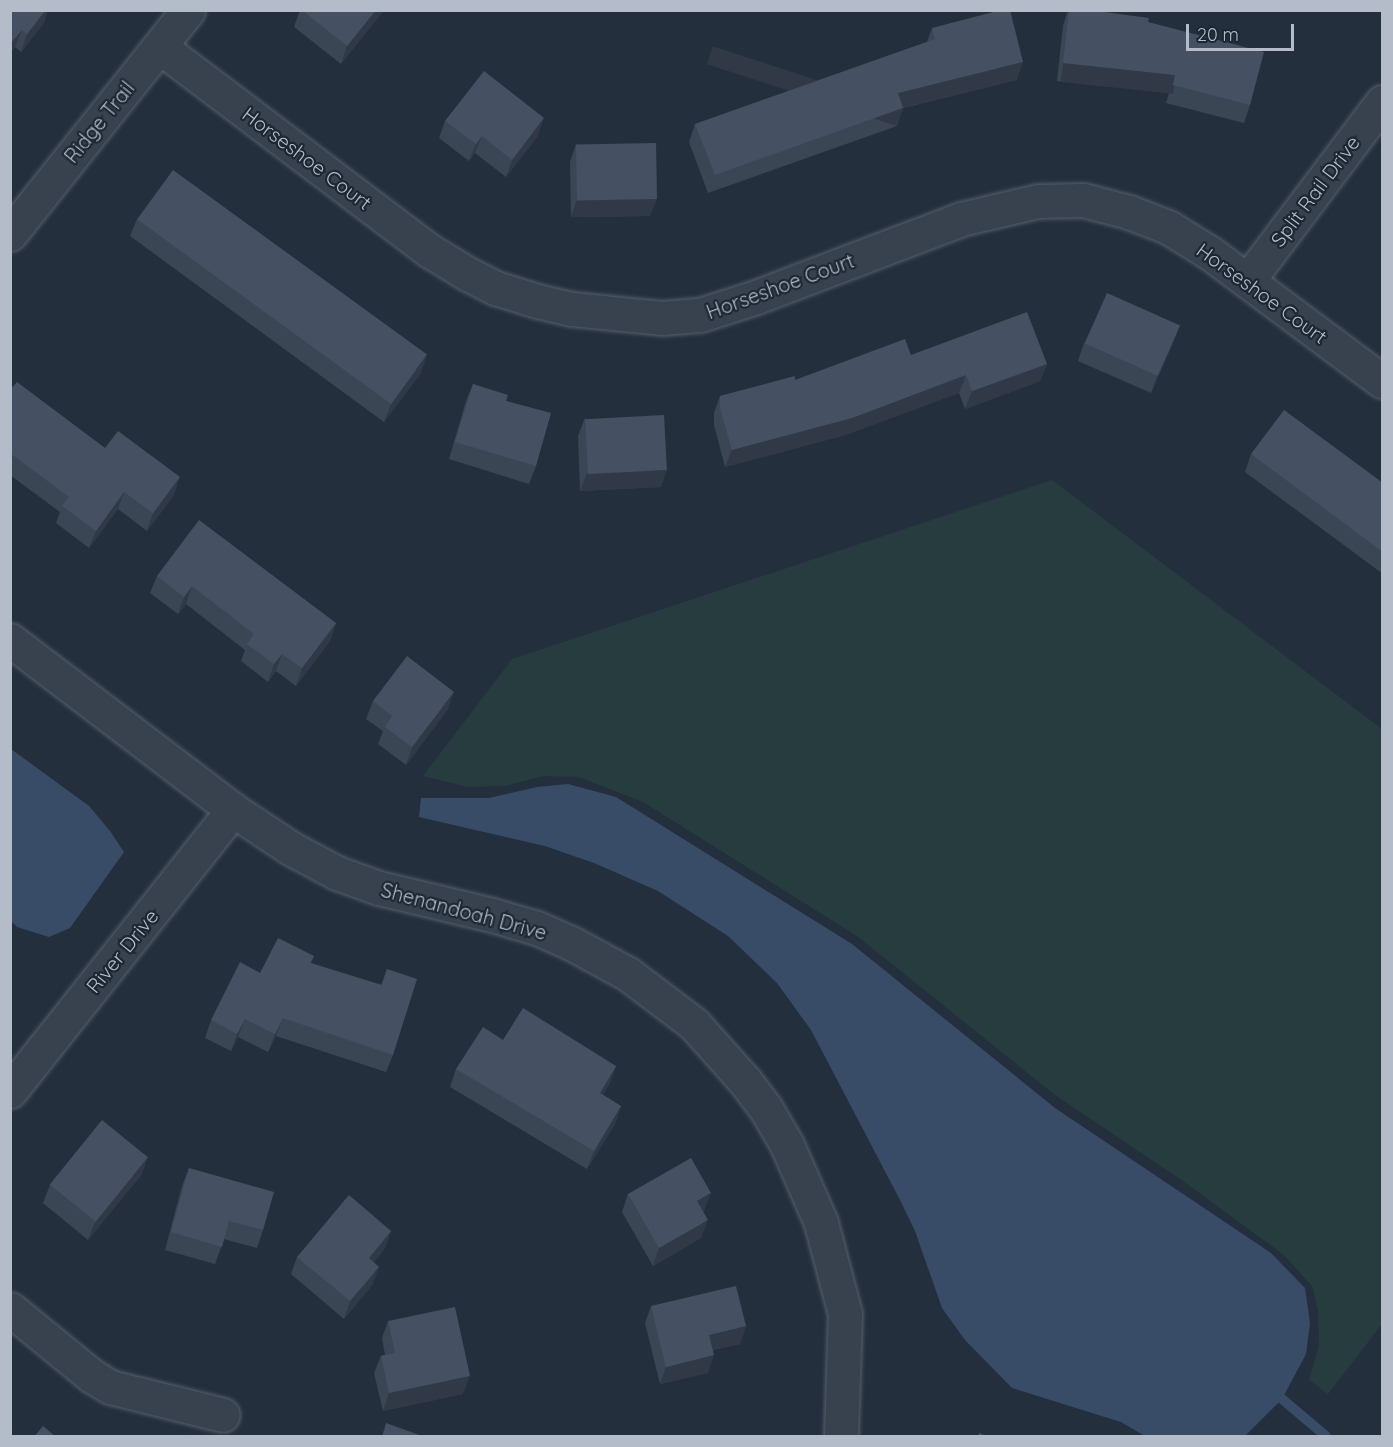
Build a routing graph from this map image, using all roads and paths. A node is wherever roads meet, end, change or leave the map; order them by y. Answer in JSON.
{"nodes":[{"id":1,"x":188,"y":10,"type":"edge"},
{"id":2,"x":160,"y":47,"type":"junction"},
{"id":3,"x":1383,"y":102,"type":"edge"},
{"id":4,"x":10,"y":234,"type":"edge"},
{"id":5,"x":1248,"y":280,"type":"junction"},
{"id":6,"x":1383,"y":381,"type":"edge"},
{"id":7,"x":10,"y":640,"type":"edge"},
{"id":8,"x":233,"y":810,"type":"junction"},
{"id":9,"x":10,"y":1091,"type":"edge"},
{"id":10,"x":10,"y":1309,"type":"edge"},
{"id":11,"x":223,"y":1415,"type":"dead end"},
{"id":12,"x":841,"y":1437,"type":"edge"}],
"edges":[{"from":1,"to":2,"type":"street","name":"Ridge Trail"},
{"from":2,"to":4,"type":"street","name":"Ridge Trail"},
{"from":2,"to":5,"type":"street","name":"Horseshoe Court"},
{"from":3,"to":5,"type":"street","name":"Split Rail Drive"},
{"from":5,"to":6,"type":"street","name":"Horseshoe Court"},
{"from":7,"to":8,"type":"street","name":"Shenandoah Drive"},
{"from":8,"to":9,"type":"street","name":"River Drive"},
{"from":8,"to":12,"type":"street","name":"Shenandoah Drive"},
{"from":10,"to":11,"type":"street"}]}
